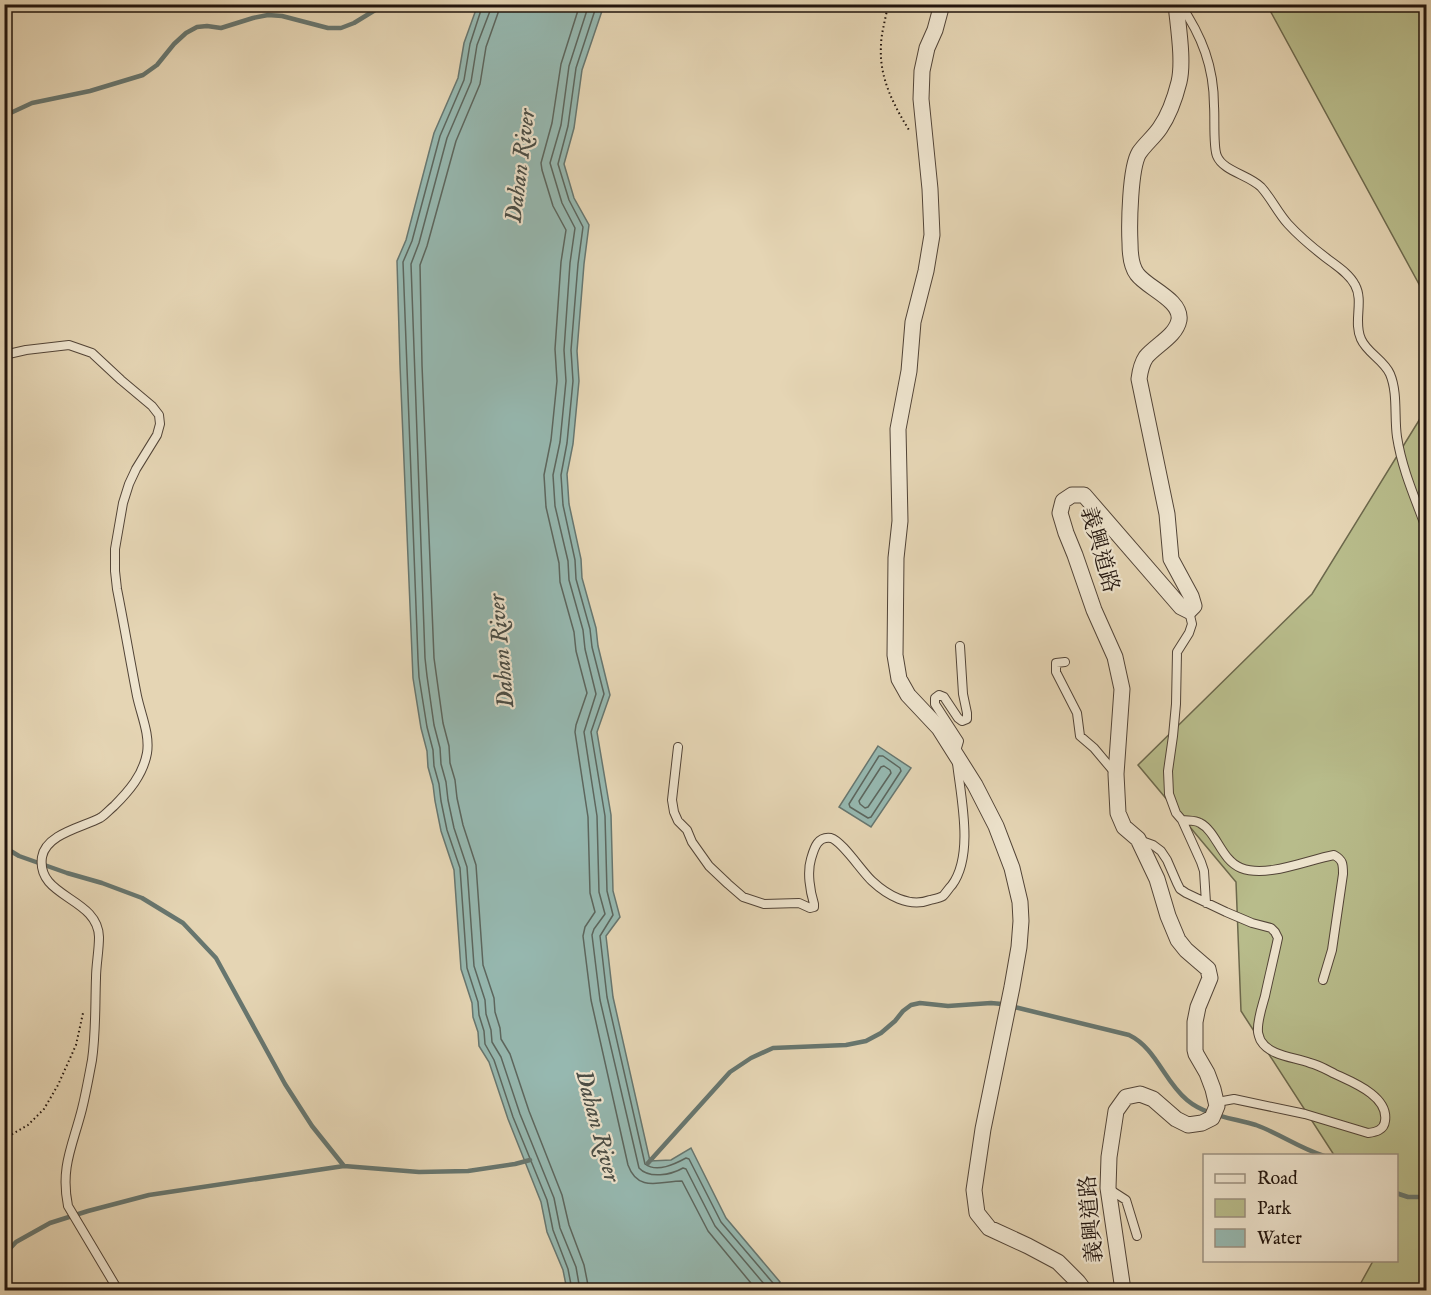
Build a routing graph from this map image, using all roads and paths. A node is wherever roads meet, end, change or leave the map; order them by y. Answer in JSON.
{"nodes":[{"id":1,"x":888,"y":4,"type":"edge"},
{"id":2,"x":942,"y":4,"type":"edge"},
{"id":3,"x":1178,"y":4,"type":"edge"},
{"id":4,"x":910,"y":132,"type":"dead end"},
{"id":5,"x":4,"y":355,"type":"edge"},
{"id":6,"x":1426,"y":528,"type":"edge"},
{"id":7,"x":1189,"y":611,"type":"junction"},
{"id":8,"x":960,"y":646,"type":"dead end"},
{"id":9,"x":1065,"y":662,"type":"dead end"},
{"id":10,"x":678,"y":747,"type":"dead end"},
{"id":11,"x":956,"y":753,"type":"junction"},
{"id":12,"x":1116,"y":774,"type":"junction"},
{"id":13,"x":1182,"y":820,"type":"junction"},
{"id":14,"x":1138,"y":839,"type":"junction"},
{"id":15,"x":1206,"y":903,"type":"junction"},
{"id":16,"x":1323,"y":980,"type":"dead end"},
{"id":17,"x":84,"y":1009,"type":"dead end"},
{"id":18,"x":1217,"y":1106,"type":"junction"},
{"id":19,"x":4,"y":1139,"type":"edge"},
{"id":20,"x":1108,"y":1188,"type":"junction"},
{"id":21,"x":1137,"y":1236,"type":"dead end"},
{"id":22,"x":118,"y":1290,"type":"edge"},
{"id":23,"x":1084,"y":1290,"type":"edge"},
{"id":24,"x":1123,"y":1290,"type":"edge"}],
"edges":[{"from":1,"to":4,"type":"path"},
{"from":2,"to":11,"type":"street","name":"義興道路"},
{"from":3,"to":6,"type":"lane"},
{"from":3,"to":7,"type":"street"},
{"from":5,"to":22,"type":"lane"},
{"from":7,"to":12,"type":"street","name":"義興道路"},
{"from":7,"to":13,"type":"lane"},
{"from":8,"to":11,"type":"lane"},
{"from":9,"to":12,"type":"lane"},
{"from":10,"to":11,"type":"lane"},
{"from":11,"to":23,"type":"street","name":"義興道路"},
{"from":12,"to":14,"type":"street","name":"義興道路"},
{"from":13,"to":15,"type":"lane"},
{"from":13,"to":16,"type":"lane"},
{"from":14,"to":15,"type":"lane"},
{"from":14,"to":18,"type":"street","name":"義興道路"},
{"from":15,"to":18,"type":"lane"},
{"from":17,"to":19,"type":"path"},
{"from":18,"to":20,"type":"street","name":"義興道路"},
{"from":20,"to":21,"type":"lane"},
{"from":20,"to":24,"type":"street","name":"義興道路"}]}
